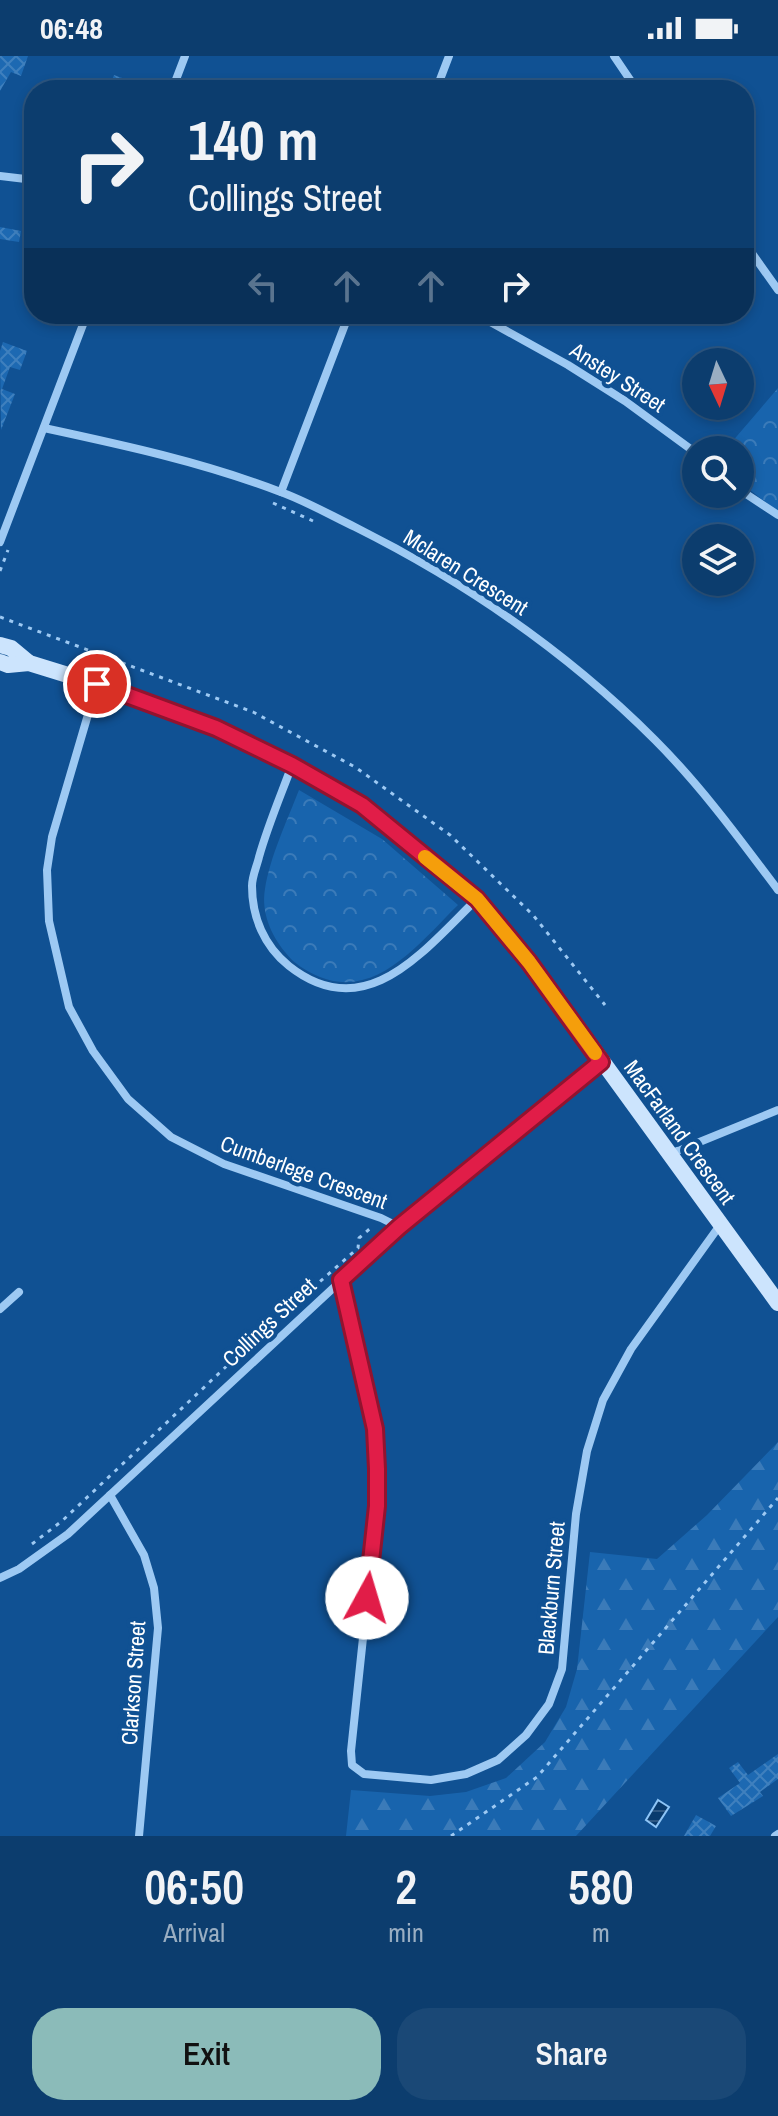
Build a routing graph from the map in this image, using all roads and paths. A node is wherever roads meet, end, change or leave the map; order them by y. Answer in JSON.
{"nodes":[{"id":1,"x":185,"y":56,"type":"edge"},
{"id":2,"x":449,"y":56,"type":"edge"},
{"id":3,"x":614,"y":56,"type":"edge"},
{"id":4,"x":176,"y":80,"type":"edge"},
{"id":5,"x":440,"y":80,"type":"edge"},
{"id":6,"x":630,"y":80,"type":"edge"},
{"id":7,"x":0,"y":176,"type":"edge"},
{"id":8,"x":24,"y":179,"type":"edge"},
{"id":9,"x":754,"y":256,"type":"edge"},
{"id":10,"x":778,"y":290,"type":"edge"},
{"id":11,"x":83,"y":324,"type":"edge"},
{"id":12,"x":345,"y":324,"type":"edge"},
{"id":13,"x":494,"y":324,"type":"edge"},
{"id":14,"x":44,"y":428,"type":"junction"},
{"id":15,"x":682,"y":443,"type":"edge"},
{"id":16,"x":281,"y":492,"type":"junction"},
{"id":17,"x":754,"y":499,"type":"edge"},
{"id":18,"x":274,"y":503,"type":"dead end"},
{"id":19,"x":778,"y":515,"type":"edge"},
{"id":20,"x":317,"y":522,"type":"dead end"},
{"id":21,"x":0,"y":542,"type":"edge"},
{"id":22,"x":10,"y":543,"type":"dead end"},
{"id":23,"x":0,"y":571,"type":"edge"},
{"id":24,"x":9,"y":620,"type":"dead end"},
{"id":25,"x":0,"y":624,"type":"edge"},
{"id":26,"x":0,"y":645,"type":"edge"},
{"id":27,"x":0,"y":662,"type":"edge"},
{"id":28,"x":29,"y":663,"type":"junction"},
{"id":29,"x":97,"y":684,"type":"junction"},
{"id":30,"x":292,"y":765,"type":"junction"},
{"id":31,"x":778,"y":890,"type":"edge"},
{"id":32,"x":477,"y":899,"type":"junction"},
{"id":33,"x":601,"y":1062,"type":"junction"},
{"id":34,"x":778,"y":1110,"type":"edge"},
{"id":35,"x":670,"y":1154,"type":"junction"},
{"id":36,"x":720,"y":1225,"type":"junction"},
{"id":37,"x":399,"y":1227,"type":"junction"},
{"id":38,"x":341,"y":1280,"type":"junction"},
{"id":39,"x":19,"y":1292,"type":"dead end"},
{"id":40,"x":778,"y":1303,"type":"edge"},
{"id":41,"x":0,"y":1309,"type":"edge"},
{"id":42,"x":110,"y":1495,"type":"junction"},
{"id":43,"x":778,"y":1498,"type":"edge"},
{"id":44,"x":0,"y":1578,"type":"edge"},
{"id":45,"x":139,"y":1836,"type":"edge"},
{"id":46,"x":451,"y":1836,"type":"edge"}],
"edges":[{"from":1,"to":4,"type":"street"},
{"from":2,"to":5,"type":"street"},
{"from":3,"to":6,"type":"street"},
{"from":7,"to":8,"type":"street"},
{"from":9,"to":10,"type":"street"},
{"from":11,"to":14,"type":"street"},
{"from":12,"to":16,"type":"street"},
{"from":13,"to":15,"type":"street","name":"Anstey Street"},
{"from":14,"to":16,"type":"street","name":"Mclaren Crescent"},
{"from":14,"to":21,"type":"street"},
{"from":16,"to":31,"type":"street","name":"Mclaren Crescent"},
{"from":17,"to":19,"type":"street"},
{"from":18,"to":20,"type":"path"},
{"from":22,"to":23,"type":"path"},
{"from":24,"to":25,"type":"path"},
{"from":26,"to":28,"type":"street","name":"MacFarland Crescent"},
{"from":27,"to":28,"type":"street","name":"MacFarland Crescent"},
{"from":28,"to":29,"type":"street","name":"MacFarland Crescent"},
{"from":29,"to":30,"type":"street","name":"MacFarland Crescent"},
{"from":29,"to":37,"type":"street","name":"Cumberlege Crescent"},
{"from":30,"to":32,"type":"street","name":"MacFarland Crescent"},
{"from":30,"to":32,"type":"street"},
{"from":32,"to":33,"type":"street","name":"MacFarland Crescent"},
{"from":33,"to":35,"type":"street","name":"MacFarland Crescent"},
{"from":33,"to":37,"type":"street","name":"Collings Street"},
{"from":34,"to":35,"type":"street"},
{"from":35,"to":36,"type":"street","name":"MacFarland Crescent"},
{"from":36,"to":38,"type":"street","name":"Blackburn Street"},
{"from":36,"to":40,"type":"street","name":"MacFarland Crescent"},
{"from":37,"to":38,"type":"street","name":"Collings Street"},
{"from":38,"to":42,"type":"street","name":"Collings Street"},
{"from":39,"to":41,"type":"street"},
{"from":42,"to":44,"type":"street","name":"Collings Street"},
{"from":42,"to":45,"type":"street","name":"Clarkson Street"},
{"from":43,"to":46,"type":"path"}]}
